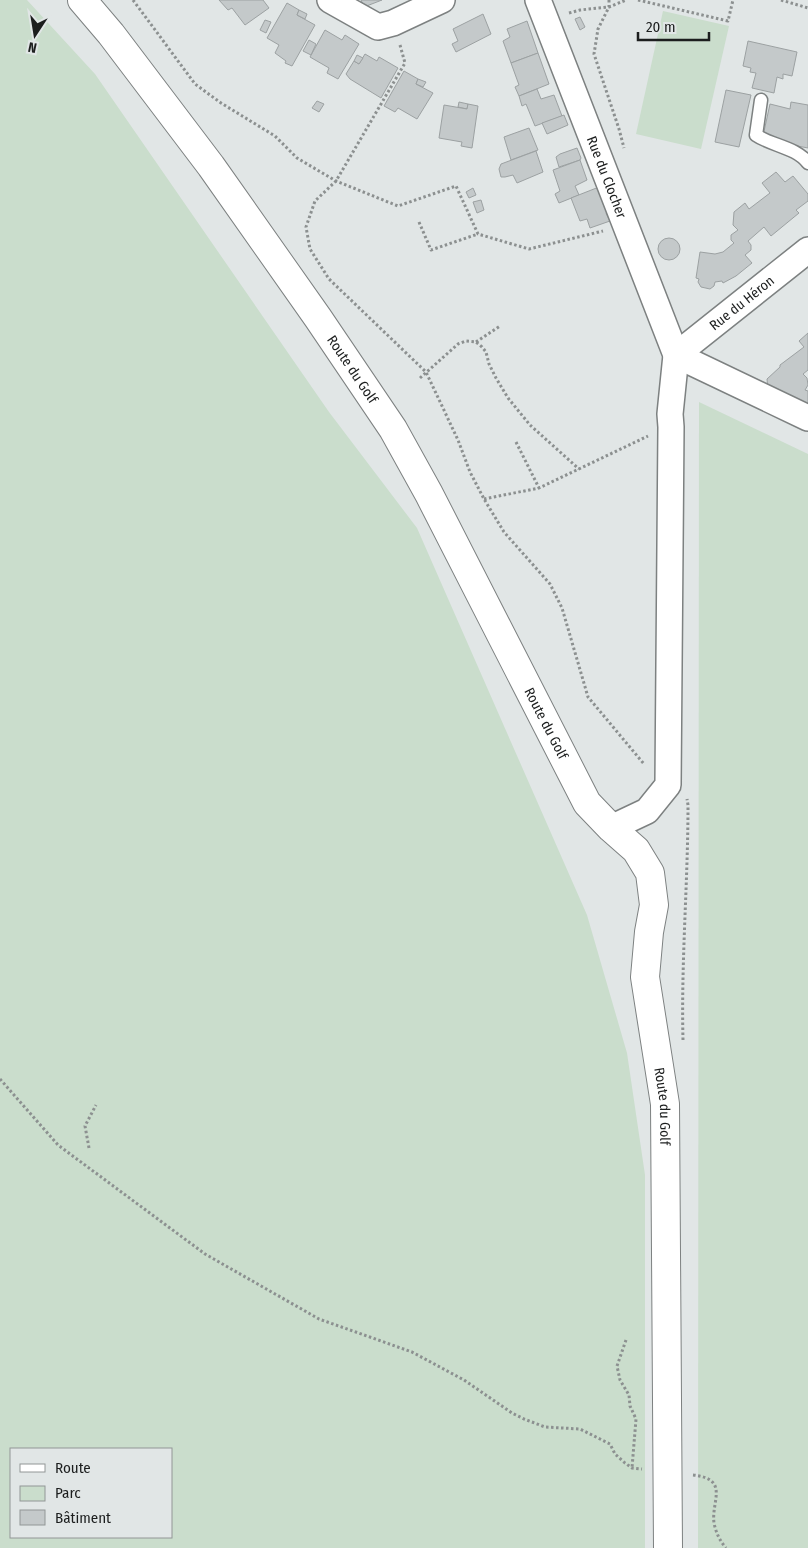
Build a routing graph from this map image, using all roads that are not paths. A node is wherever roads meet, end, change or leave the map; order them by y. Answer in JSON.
{"nodes":[{"id":1,"x":82,"y":0,"type":"edge"},
{"id":2,"x":330,"y":0,"type":"edge"},
{"id":3,"x":442,"y":0,"type":"edge"},
{"id":4,"x":542,"y":10,"type":"edge"},
{"id":5,"x":761,"y":100,"type":"dead end"},
{"id":6,"x":808,"y":163,"type":"edge"},
{"id":7,"x":808,"y":250,"type":"edge"},
{"id":8,"x":676,"y":355,"type":"junction"},
{"id":9,"x":808,"y":418,"type":"edge"},
{"id":10,"x":611,"y":828,"type":"junction"},
{"id":11,"x":668,"y":1548,"type":"edge"}],
"edges":[{"from":1,"to":10,"type":"street","name":"Route du Golf"},
{"from":2,"to":3,"type":"street"},
{"from":4,"to":8,"type":"street","name":"Rue du Clocher"},
{"from":5,"to":6,"type":"lane"},
{"from":7,"to":8,"type":"street","name":"Rue du Héron"},
{"from":8,"to":9,"type":"street"},
{"from":8,"to":10,"type":"street"},
{"from":10,"to":11,"type":"street","name":"Route du Golf"}]}
